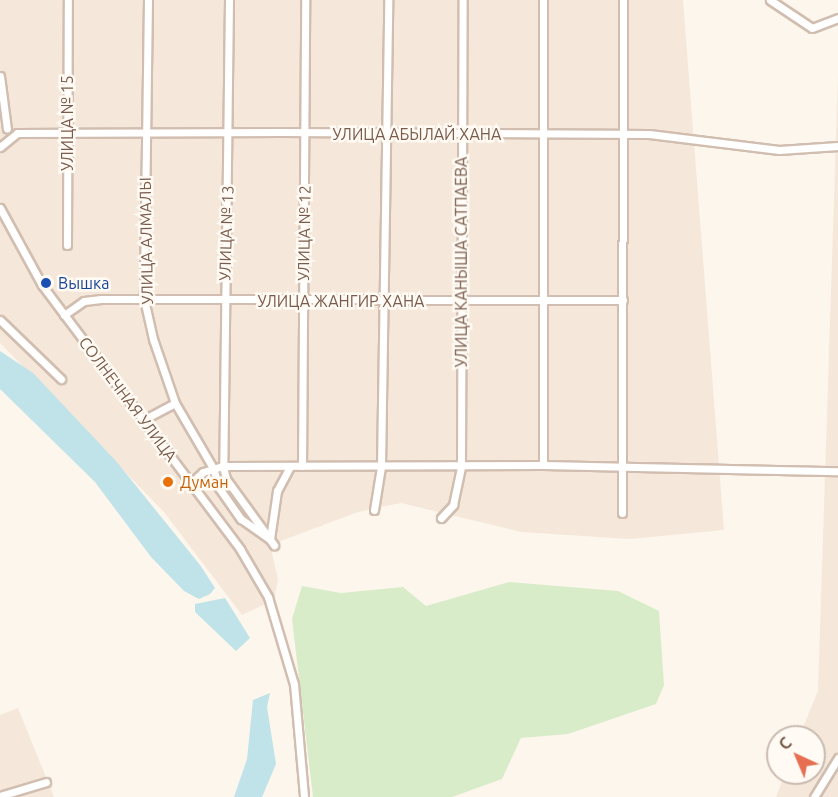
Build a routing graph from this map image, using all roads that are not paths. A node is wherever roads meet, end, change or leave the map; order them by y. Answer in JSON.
{"nodes":[{"id":1,"x":68,"y":0,"type":"edge"},
{"id":2,"x":148,"y":0,"type":"edge"},
{"id":3,"x":229,"y":0,"type":"edge"},
{"id":4,"x":305,"y":0,"type":"edge"},
{"id":5,"x":388,"y":0,"type":"edge"},
{"id":6,"x":463,"y":0,"type":"edge"},
{"id":7,"x":543,"y":0,"type":"edge"},
{"id":8,"x":623,"y":0,"type":"edge"},
{"id":9,"x":770,"y":0,"type":"edge"},
{"id":10,"x":838,"y":18,"type":"edge"},
{"id":11,"x":0,"y":76,"type":"edge"},
{"id":12,"x":7,"y":129,"type":"dead end"},
{"id":13,"x":66,"y":132,"type":"junction"},
{"id":14,"x":145,"y":132,"type":"junction"},
{"id":15,"x":229,"y":133,"type":"junction"},
{"id":16,"x":306,"y":133,"type":"junction"},
{"id":17,"x":386,"y":133,"type":"junction"},
{"id":18,"x":540,"y":134,"type":"junction"},
{"id":19,"x":622,"y":134,"type":"junction"},
{"id":20,"x":460,"y":135,"type":"junction"},
{"id":21,"x":838,"y":146,"type":"edge"},
{"id":22,"x":0,"y":147,"type":"edge"},
{"id":23,"x":0,"y":208,"type":"edge"},
{"id":24,"x":67,"y":245,"type":"dead end"},
{"id":25,"x":385,"y":298,"type":"junction"},
{"id":26,"x":144,"y":299,"type":"junction"},
{"id":27,"x":224,"y":300,"type":"junction"},
{"id":28,"x":623,"y":300,"type":"junction"},
{"id":29,"x":303,"y":302,"type":"junction"},
{"id":30,"x":463,"y":302,"type":"junction"},
{"id":31,"x":544,"y":302,"type":"junction"},
{"id":32,"x":64,"y":315,"type":"junction"},
{"id":33,"x":0,"y":320,"type":"edge"},
{"id":34,"x":61,"y":379,"type":"dead end"},
{"id":35,"x":175,"y":403,"type":"junction"},
{"id":36,"x":143,"y":420,"type":"junction"},
{"id":37,"x":543,"y":465,"type":"junction"},
{"id":38,"x":223,"y":466,"type":"junction"},
{"id":39,"x":302,"y":466,"type":"junction"},
{"id":40,"x":460,"y":466,"type":"junction"},
{"id":41,"x":290,"y":467,"type":"junction"},
{"id":42,"x":381,"y":467,"type":"junction"},
{"id":43,"x":213,"y":468,"type":"junction"},
{"id":44,"x":620,"y":468,"type":"junction"},
{"id":45,"x":838,"y":471,"type":"edge"},
{"id":46,"x":191,"y":483,"type":"junction"},
{"id":47,"x":374,"y":510,"type":"dead end"},
{"id":48,"x":622,"y":513,"type":"dead end"},
{"id":49,"x":441,"y":518,"type":"dead end"},
{"id":50,"x":272,"y":542,"type":"junction"},
{"id":51,"x":838,"y":758,"type":"edge"},
{"id":52,"x":46,"y":782,"type":"dead end"},
{"id":53,"x":0,"y":796,"type":"edge"},
{"id":54,"x":304,"y":797,"type":"edge"},
{"id":55,"x":814,"y":797,"type":"edge"}],
"edges":[{"from":1,"to":13,"type":"street","name":"УЛИЦА № 15"},
{"from":2,"to":14,"type":"street","name":"УЛИЦА АЛМАЛЫ"},
{"from":3,"to":15,"type":"street","name":"УЛИЦА № 13"},
{"from":4,"to":16,"type":"street","name":"УЛИЦА № 12"},
{"from":5,"to":17,"type":"street"},
{"from":6,"to":20,"type":"street","name":"УЛИЦА КАНЫША САТПАЕВА"},
{"from":7,"to":18,"type":"street"},
{"from":8,"to":19,"type":"street"},
{"from":9,"to":10,"type":"street"},
{"from":11,"to":12,"type":"street"},
{"from":13,"to":14,"type":"street","name":"УЛИЦА АБЫЛАЙ ХАНА"},
{"from":13,"to":22,"type":"street","name":"УЛИЦА АБЫЛАЙ ХАНА"},
{"from":13,"to":24,"type":"street","name":"УЛИЦА № 15"},
{"from":14,"to":15,"type":"street","name":"УЛИЦА АБЫЛАЙ ХАНА"},
{"from":14,"to":26,"type":"street","name":"УЛИЦА АЛМАЛЫ"},
{"from":15,"to":16,"type":"street","name":"УЛИЦА АБЫЛАЙ ХАНА"},
{"from":15,"to":27,"type":"street","name":"УЛИЦА № 13"},
{"from":16,"to":17,"type":"street","name":"УЛИЦА АБЫЛАЙ ХАНА"},
{"from":16,"to":29,"type":"street","name":"УЛИЦА № 12"},
{"from":17,"to":20,"type":"street","name":"УЛИЦА АБЫЛАЙ ХАНА"},
{"from":17,"to":25,"type":"street"},
{"from":18,"to":19,"type":"street","name":"УЛИЦА АБЫЛАЙ ХАНА"},
{"from":18,"to":20,"type":"street","name":"УЛИЦА АБЫЛАЙ ХАНА"},
{"from":18,"to":31,"type":"street"},
{"from":19,"to":21,"type":"street","name":"УЛИЦА АБЫЛАЙ ХАНА"},
{"from":19,"to":28,"type":"street"},
{"from":20,"to":30,"type":"street","name":"УЛИЦА КАНЫША САТПАЕВА"},
{"from":23,"to":32,"type":"street","name":"СОЛНЕЧНАЯ УЛИЦА"},
{"from":25,"to":29,"type":"street","name":"УЛИЦА ЖАНГИР ХАНА"},
{"from":25,"to":30,"type":"street","name":"УЛИЦА ЖАНГИР ХАНА"},
{"from":25,"to":42,"type":"street"},
{"from":26,"to":27,"type":"street","name":"УЛИЦА ЖАНГИР ХАНА"},
{"from":26,"to":32,"type":"street","name":"УЛИЦА ЖАНГИР ХАНА"},
{"from":26,"to":35,"type":"street","name":"УЛИЦА АЛМАЛЫ"},
{"from":27,"to":29,"type":"street","name":"УЛИЦА ЖАНГИР ХАНА"},
{"from":27,"to":38,"type":"street","name":"УЛИЦА № 13"},
{"from":28,"to":31,"type":"street","name":"УЛИЦА ЖАНГИР ХАНА"},
{"from":28,"to":44,"type":"street"},
{"from":29,"to":39,"type":"street","name":"УЛИЦА № 12"},
{"from":30,"to":31,"type":"street","name":"УЛИЦА ЖАНГИР ХАНА"},
{"from":30,"to":40,"type":"street","name":"УЛИЦА КАНЫША САТПАЕВА"},
{"from":31,"to":37,"type":"street"},
{"from":32,"to":36,"type":"street","name":"СОЛНЕЧНАЯ УЛИЦА"},
{"from":33,"to":34,"type":"street"},
{"from":35,"to":36,"type":"street"},
{"from":35,"to":43,"type":"street","name":"УЛИЦА АЛМАЛЫ"},
{"from":36,"to":46,"type":"street","name":"СОЛНЕЧНАЯ УЛИЦА"},
{"from":37,"to":40,"type":"street"},
{"from":37,"to":44,"type":"street"},
{"from":38,"to":41,"type":"street"},
{"from":38,"to":43,"type":"street"},
{"from":38,"to":50,"type":"street"},
{"from":39,"to":41,"type":"street"},
{"from":39,"to":42,"type":"street"},
{"from":40,"to":42,"type":"street"},
{"from":40,"to":49,"type":"street","name":"УЛИЦА КАНЫША САТПАЕВА"},
{"from":41,"to":50,"type":"street"},
{"from":42,"to":47,"type":"street"},
{"from":43,"to":46,"type":"street"},
{"from":43,"to":50,"type":"street","name":"УЛИЦА АЛМАЛЫ"},
{"from":44,"to":45,"type":"street"},
{"from":44,"to":48,"type":"street"},
{"from":46,"to":54,"type":"street","name":"СОЛНЕЧНАЯ УЛИЦА"},
{"from":51,"to":55,"type":"street"},
{"from":52,"to":53,"type":"street"}]}
